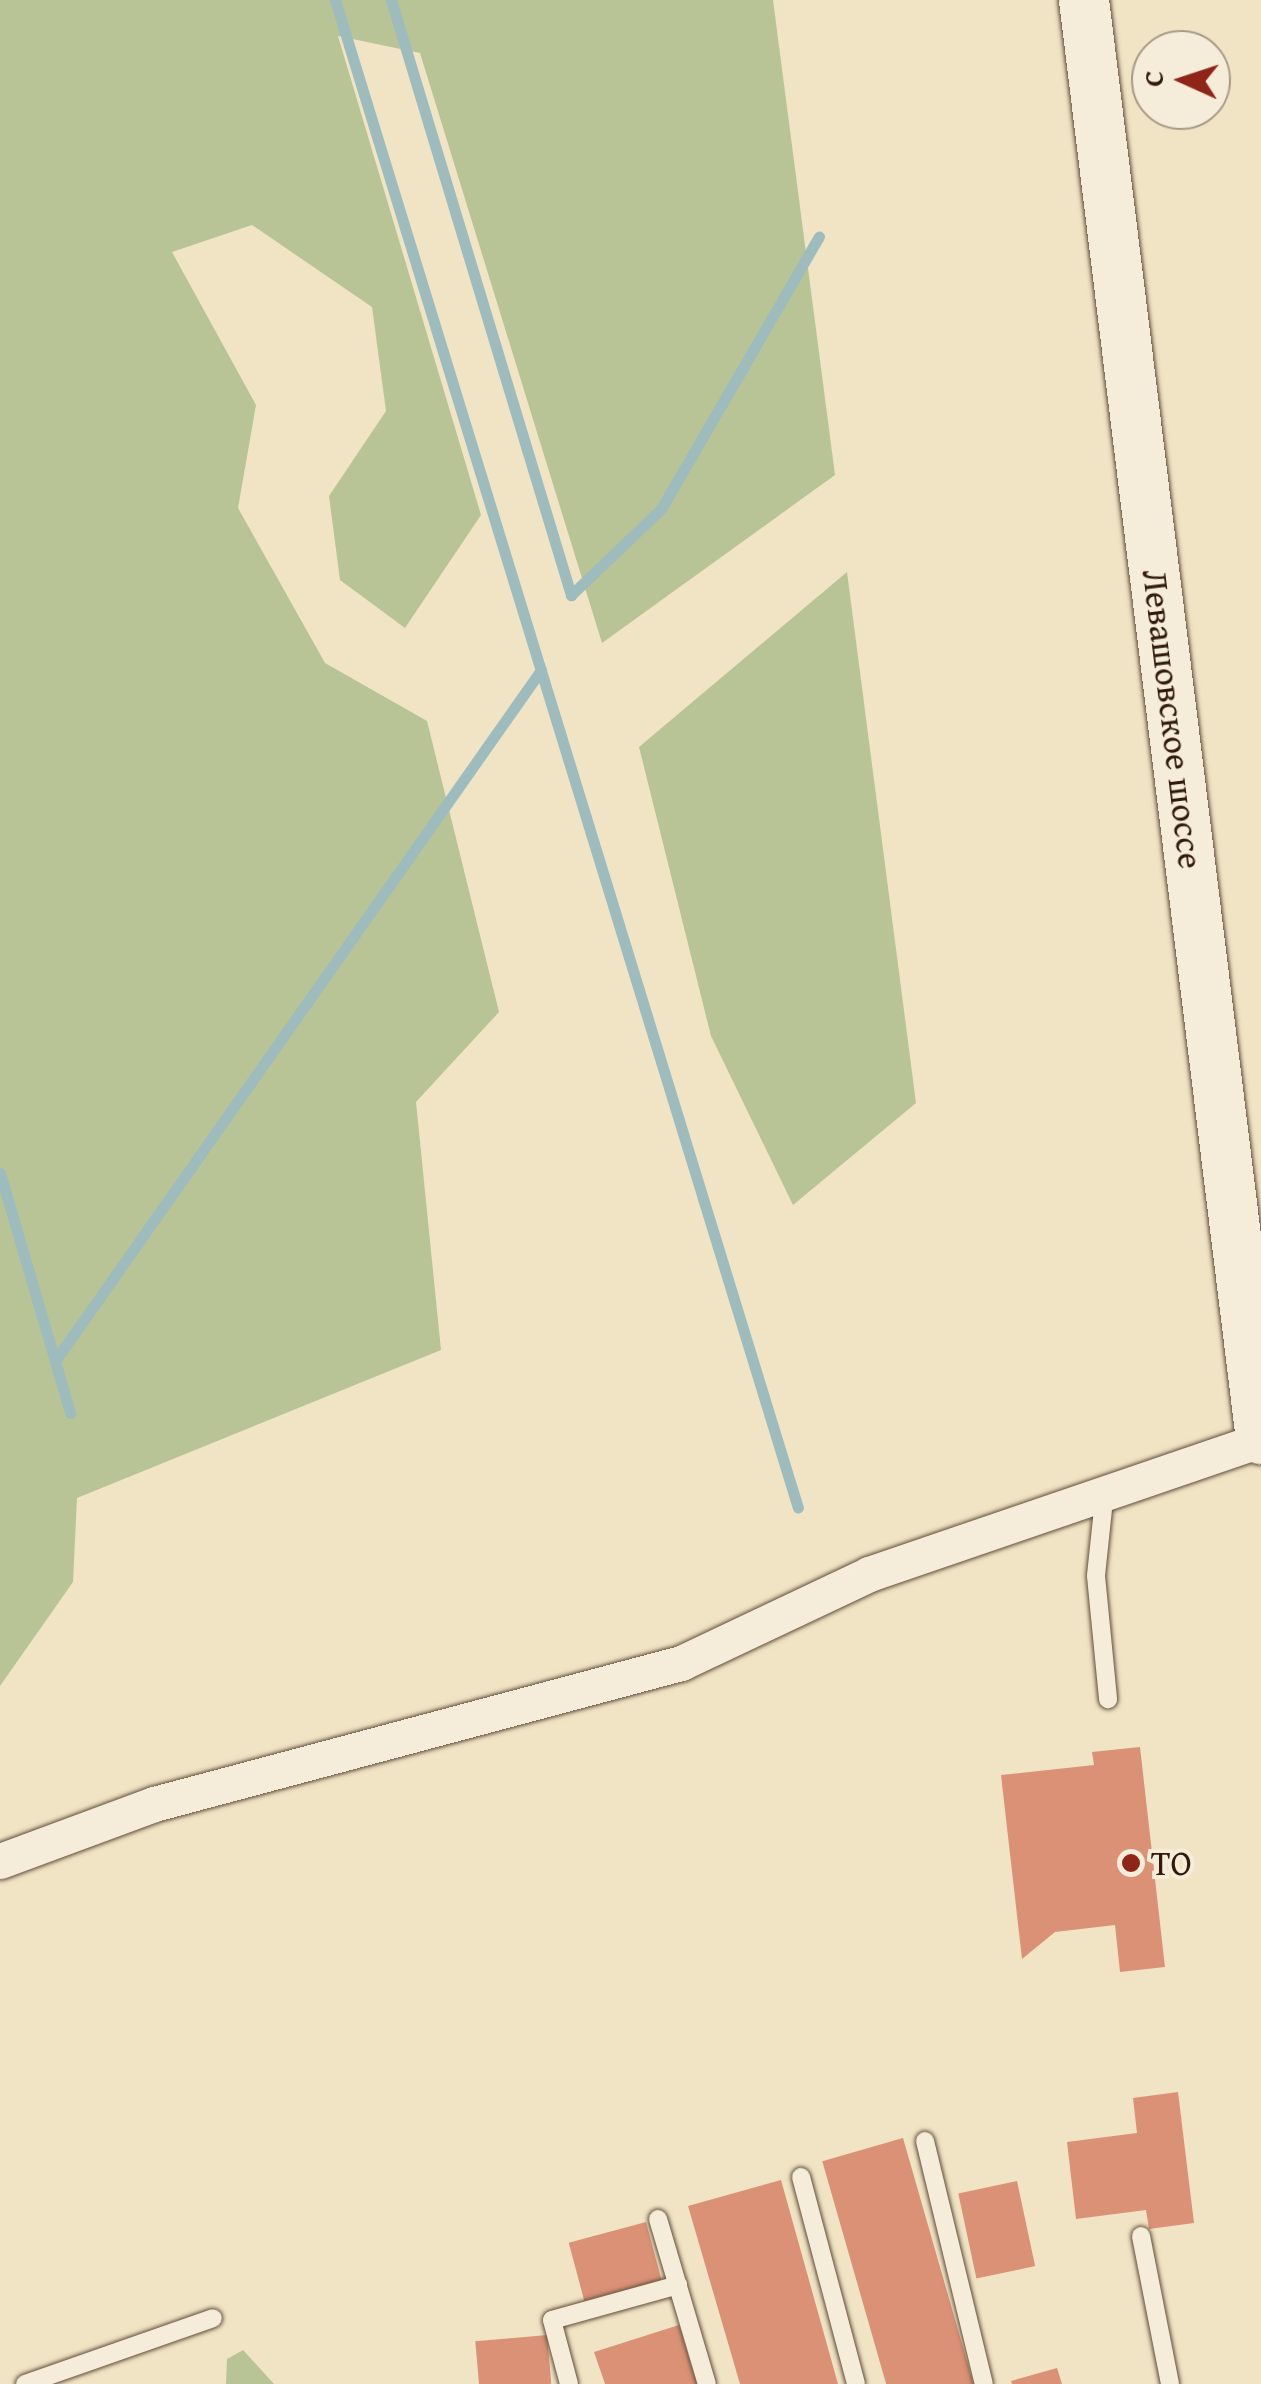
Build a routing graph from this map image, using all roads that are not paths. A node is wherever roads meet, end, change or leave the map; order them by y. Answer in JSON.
{"nodes":[{"id":1,"x":1084,"y":0,"type":"edge"},
{"id":2,"x":1261,"y":1439,"type":"edge"},
{"id":3,"x":1106,"y":1488,"type":"junction"},
{"id":4,"x":1108,"y":1699,"type":"dead end"},
{"id":5,"x":0,"y":1860,"type":"edge"},
{"id":6,"x":925,"y":2141,"type":"dead end"},
{"id":7,"x":801,"y":2176,"type":"dead end"},
{"id":8,"x":658,"y":2219,"type":"dead end"},
{"id":9,"x":1142,"y":2236,"type":"dead end"},
{"id":10,"x":678,"y":2285,"type":"junction"},
{"id":11,"x":213,"y":2318,"type":"dead end"},
{"id":12,"x":25,"y":2384,"type":"edge"},
{"id":13,"x":569,"y":2384,"type":"edge"},
{"id":14,"x":707,"y":2384,"type":"edge"},
{"id":15,"x":856,"y":2384,"type":"edge"},
{"id":16,"x":984,"y":2384,"type":"edge"},
{"id":17,"x":1170,"y":2384,"type":"edge"}],
"edges":[{"from":1,"to":2,"type":"main road","name":"Левашовское шоссе"},
{"from":2,"to":3,"type":"street"},
{"from":3,"to":4,"type":"lane"},
{"from":3,"to":5,"type":"street"},
{"from":6,"to":16,"type":"lane"},
{"from":7,"to":15,"type":"lane"},
{"from":8,"to":10,"type":"lane"},
{"from":9,"to":17,"type":"lane"},
{"from":10,"to":13,"type":"lane"},
{"from":10,"to":14,"type":"lane"},
{"from":11,"to":12,"type":"lane"}]}
